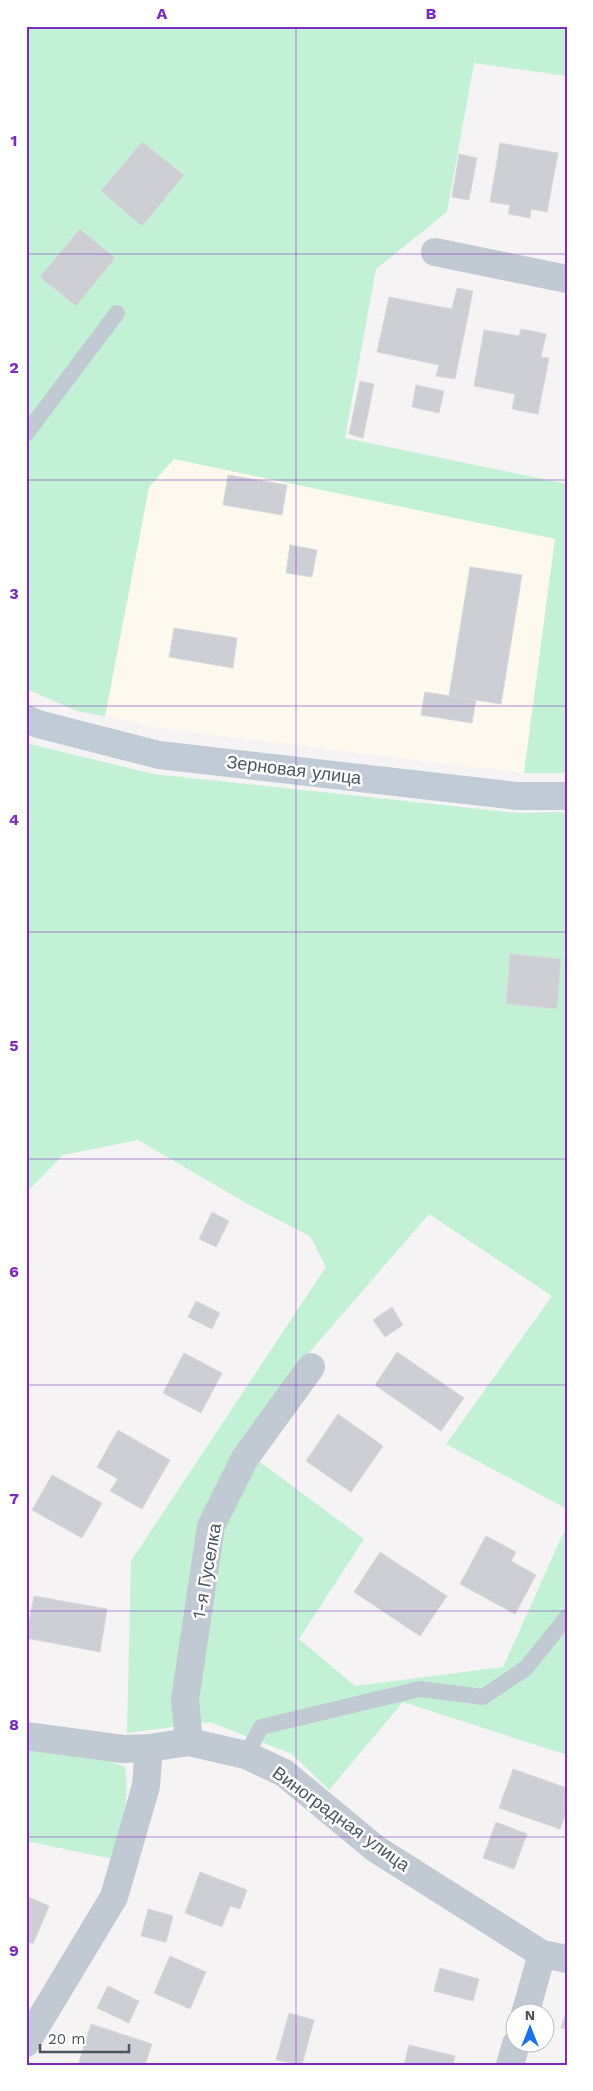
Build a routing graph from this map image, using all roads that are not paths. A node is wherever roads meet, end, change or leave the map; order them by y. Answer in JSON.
{"nodes":[{"id":1,"x":434,"y":252,"type":"dead end"},
{"id":2,"x":567,"y":279,"type":"edge"},
{"id":3,"x":117,"y":313,"type":"dead end"},
{"id":4,"x":26,"y":434,"type":"edge"},
{"id":5,"x":26,"y":719,"type":"edge"},
{"id":6,"x":567,"y":796,"type":"edge"},
{"id":7,"x":311,"y":1367,"type":"dead end"},
{"id":8,"x":567,"y":1617,"type":"edge"},
{"id":9,"x":26,"y":1736,"type":"edge"},
{"id":10,"x":188,"y":1742,"type":"junction"},
{"id":11,"x":149,"y":1748,"type":"junction"},
{"id":12,"x":246,"y":1755,"type":"junction"},
{"id":13,"x":554,"y":1957,"type":"edge"},
{"id":14,"x":530,"y":2004,"type":"edge"},
{"id":15,"x":26,"y":2043,"type":"edge"}],
"edges":[{"from":1,"to":2,"type":"street"},
{"from":3,"to":4,"type":"lane"},
{"from":5,"to":6,"type":"street","name":"Зерновая улица"},
{"from":7,"to":10,"type":"street","name":"1-я Гуселка"},
{"from":8,"to":12,"type":"lane"},
{"from":9,"to":11,"type":"street","name":"Виноградная улица"},
{"from":10,"to":11,"type":"street","name":"Виноградная улица"},
{"from":10,"to":12,"type":"street","name":"Виноградная улица"},
{"from":11,"to":15,"type":"street"},
{"from":12,"to":13,"type":"street","name":"Виноградная улица"},
{"from":13,"to":14,"type":"street"}]}
